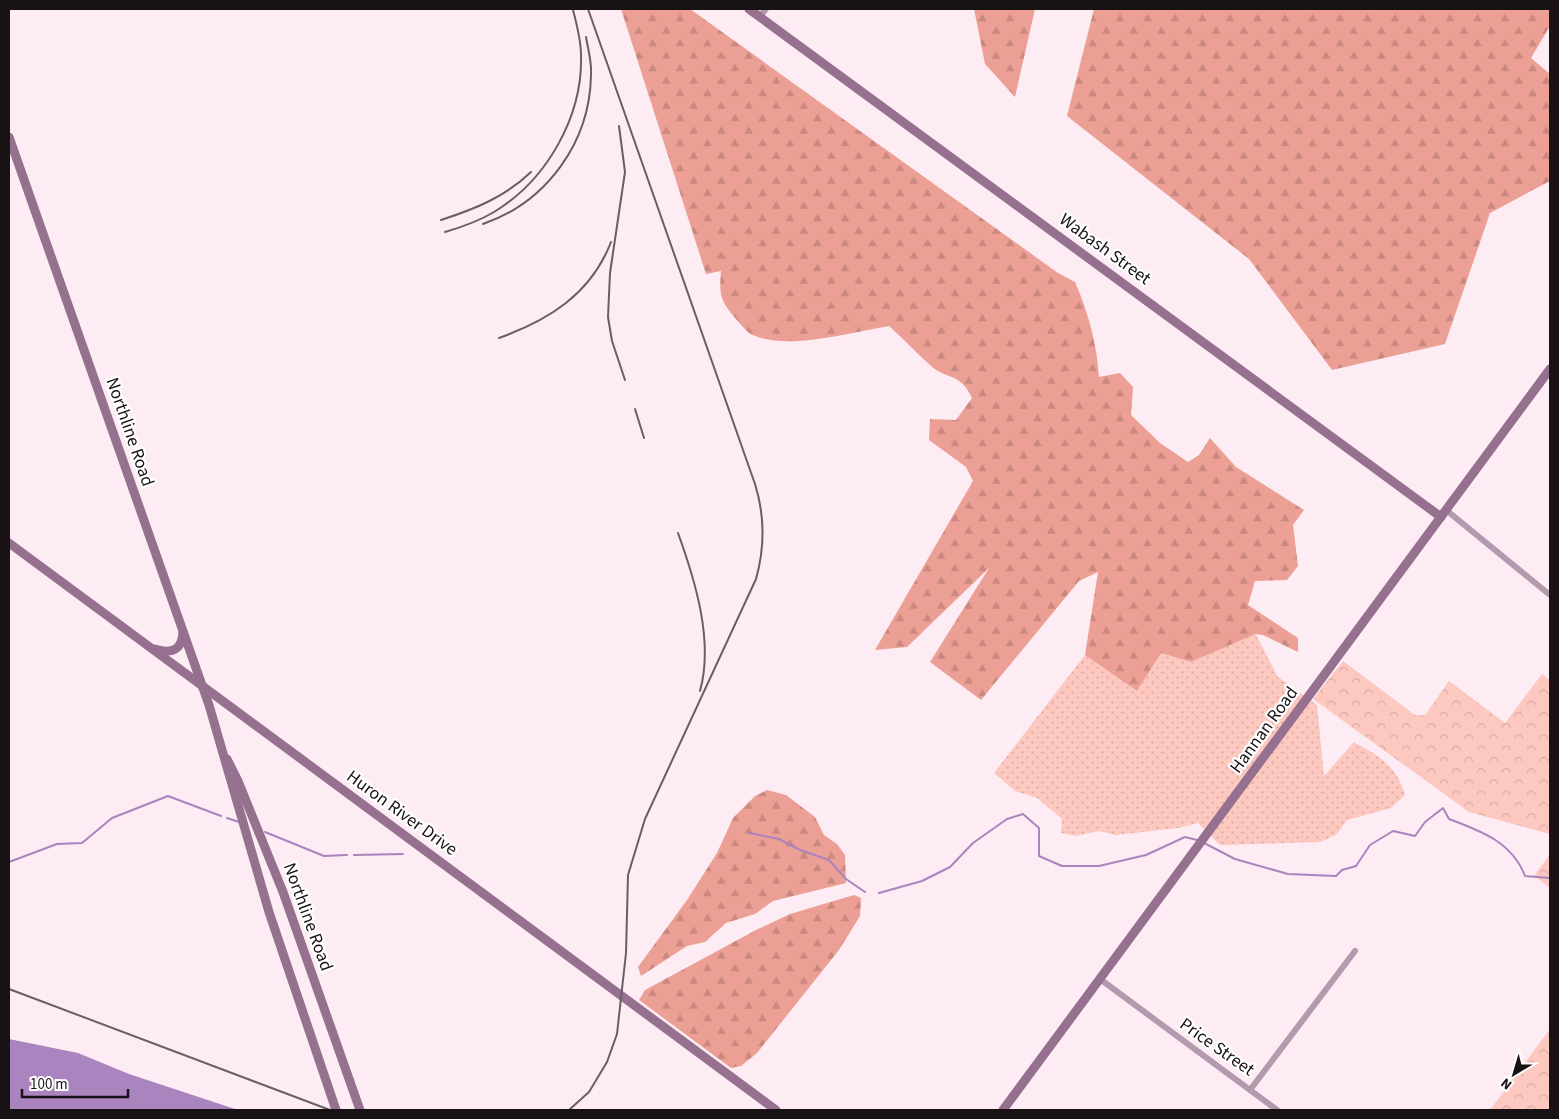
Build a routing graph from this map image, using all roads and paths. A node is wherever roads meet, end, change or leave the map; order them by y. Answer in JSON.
{"nodes":[{"id":1,"x":749,"y":9,"type":"edge"},
{"id":2,"x":763,"y":13,"type":"edge"},
{"id":3,"x":9,"y":137,"type":"edge"},
{"id":4,"x":1550,"y":369,"type":"edge"},
{"id":5,"x":1443,"y":514,"type":"junction"},
{"id":6,"x":9,"y":544,"type":"edge"},
{"id":7,"x":1550,"y":595,"type":"edge"},
{"id":8,"x":183,"y":632,"type":"junction"},
{"id":9,"x":150,"y":648,"type":"junction"},
{"id":10,"x":202,"y":686,"type":"junction"},
{"id":11,"x":217,"y":738,"type":"junction"},
{"id":12,"x":1355,"y":951,"type":"dead end"},
{"id":13,"x":1100,"y":979,"type":"junction"},
{"id":14,"x":1250,"y":1090,"type":"junction"},
{"id":15,"x":336,"y":1110,"type":"edge"},
{"id":16,"x":360,"y":1110,"type":"edge"},
{"id":17,"x":776,"y":1110,"type":"edge"},
{"id":18,"x":1003,"y":1110,"type":"edge"},
{"id":19,"x":1277,"y":1110,"type":"edge"}],
"edges":[{"from":1,"to":2,"type":"street","name":"Wabash Street"},
{"from":2,"to":5,"type":"street","name":"Wabash Street"},
{"from":3,"to":8,"type":"street","name":"Northline Road"},
{"from":4,"to":5,"type":"street","name":"Hannan Road"},
{"from":5,"to":7,"type":"street","name":"Wabash Street"},
{"from":5,"to":13,"type":"street","name":"Hannan Road"},
{"from":6,"to":9,"type":"street","name":"Huron River Drive"},
{"from":8,"to":9,"type":"street"},
{"from":8,"to":10,"type":"street","name":"Northline Road"},
{"from":9,"to":10,"type":"street","name":"Huron River Drive"},
{"from":10,"to":11,"type":"street","name":"Northline Road"},
{"from":10,"to":17,"type":"street","name":"Huron River Drive"},
{"from":11,"to":15,"type":"street","name":"Northline Road"},
{"from":11,"to":16,"type":"street","name":"Northline Road"},
{"from":12,"to":14,"type":"street","name":"Price Street"},
{"from":13,"to":14,"type":"street","name":"Price Street"},
{"from":13,"to":18,"type":"street","name":"Hannan Road"},
{"from":14,"to":19,"type":"street"}]}
